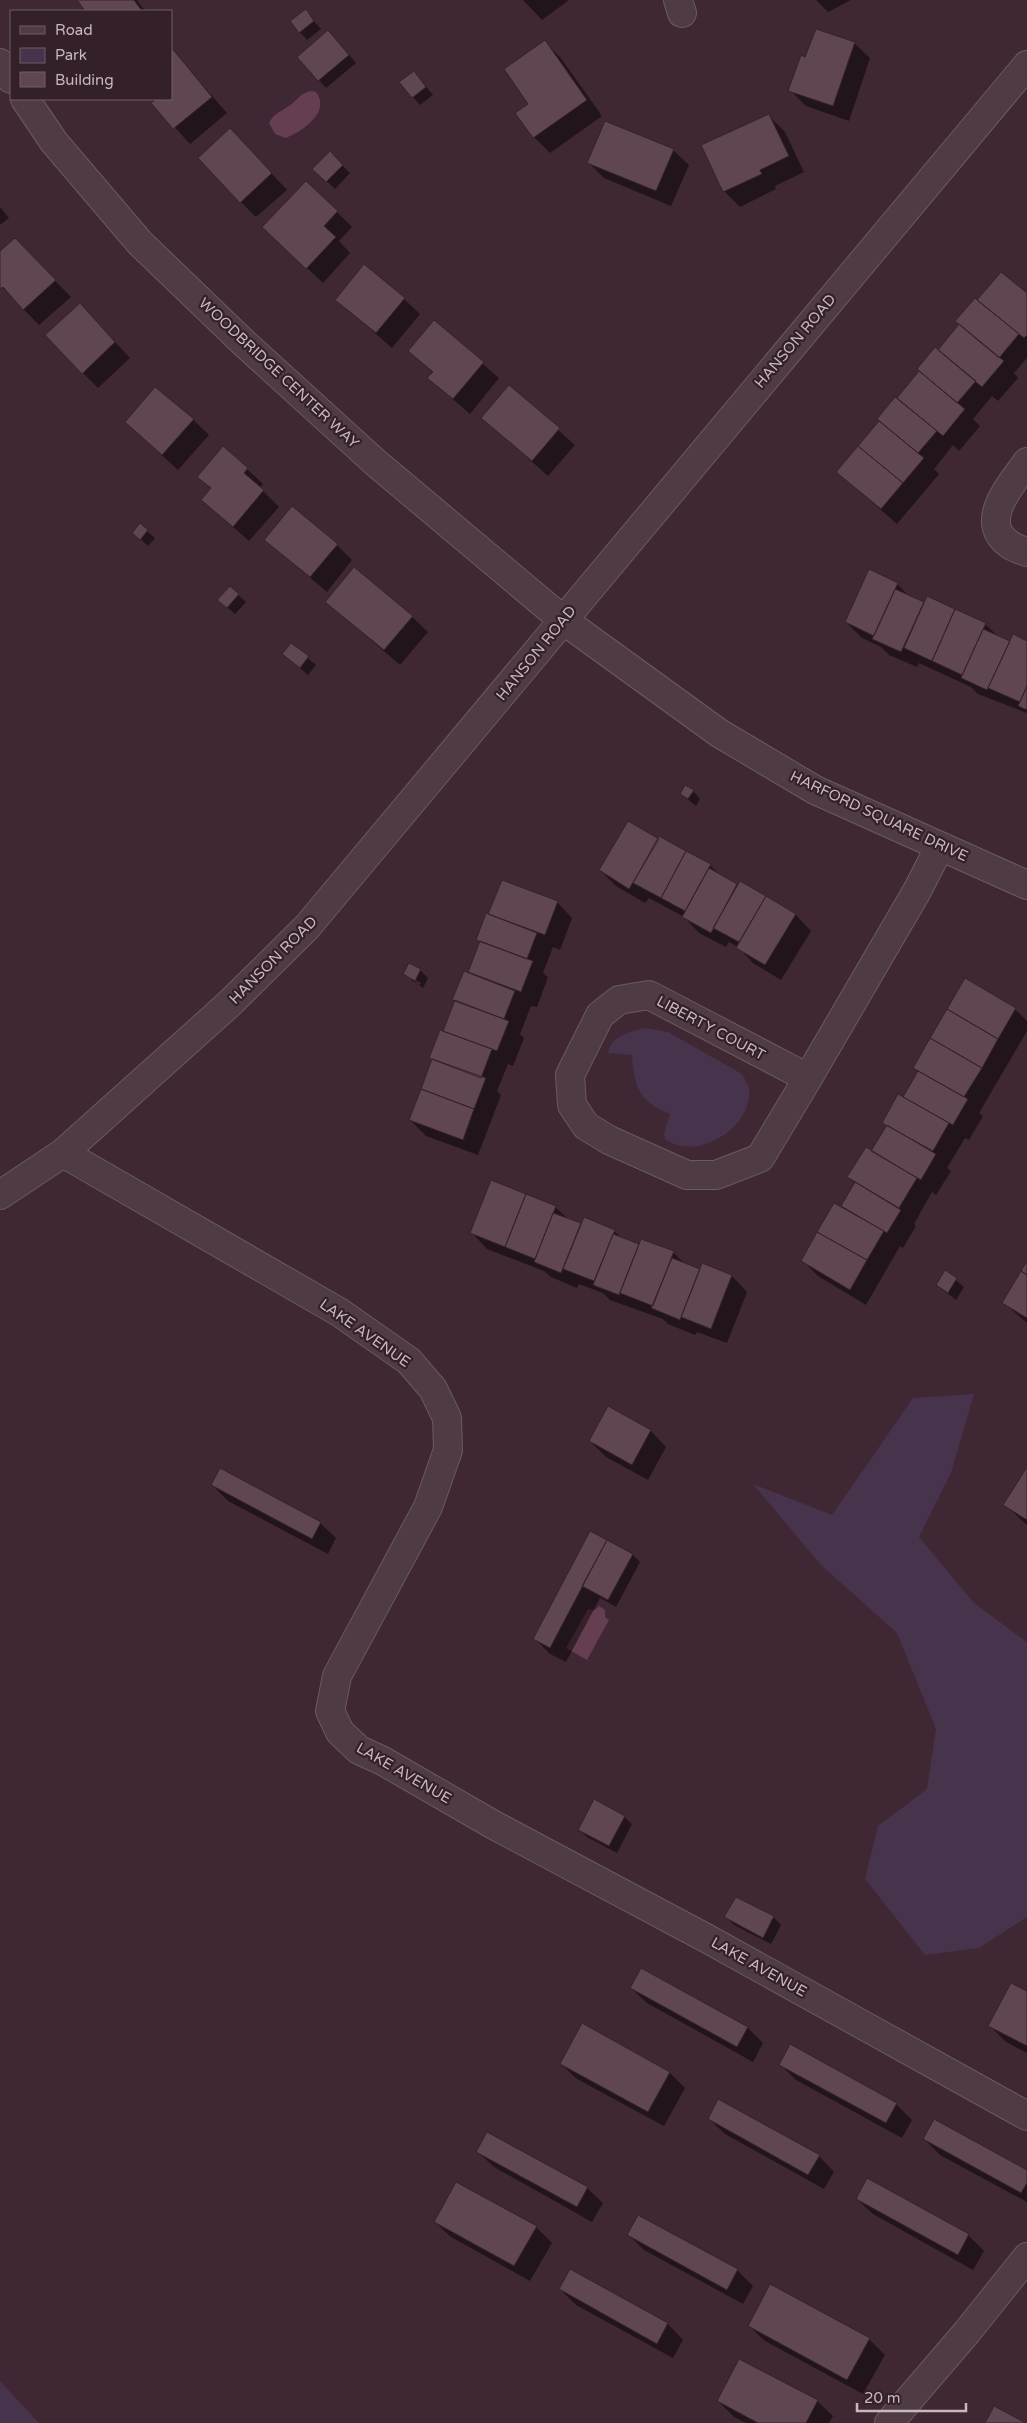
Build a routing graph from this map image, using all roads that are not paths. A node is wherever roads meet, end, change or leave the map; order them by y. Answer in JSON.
{"nodes":[{"id":1,"x":0,"y":63,"type":"edge"},
{"id":2,"x":1027,"y":65,"type":"edge"},
{"id":3,"x":10,"y":78,"type":"edge"},
{"id":4,"x":25,"y":100,"type":"edge"},
{"id":5,"x":1027,"y":462,"type":"edge"},
{"id":6,"x":1027,"y":552,"type":"edge"},
{"id":7,"x":563,"y":620,"type":"junction"},
{"id":8,"x":940,"y":846,"type":"junction"},
{"id":9,"x":1027,"y":885,"type":"edge"},
{"id":10,"x":808,"y":1078,"type":"junction"},
{"id":11,"x":64,"y":1153,"type":"junction"},
{"id":12,"x":0,"y":1195,"type":"edge"},
{"id":13,"x":1027,"y":2116,"type":"edge"},
{"id":14,"x":1027,"y":2257,"type":"edge"},
{"id":15,"x":889,"y":2423,"type":"edge"}],
"edges":[{"from":1,"to":3,"type":"street"},
{"from":2,"to":7,"type":"street","name":"HANSON ROAD"},
{"from":4,"to":7,"type":"street","name":"WOODBRIDGE CENTER WAY"},
{"from":5,"to":6,"type":"street"},
{"from":7,"to":8,"type":"street","name":"HARFORD SQUARE DRIVE"},
{"from":7,"to":11,"type":"street","name":"HANSON ROAD"},
{"from":8,"to":9,"type":"street","name":"HARFORD SQUARE DRIVE"},
{"from":8,"to":10,"type":"street","name":"LIBERTY COURT"},
{"from":10,"to":10,"type":"street","name":"LIBERTY COURT"},
{"from":11,"to":12,"type":"street","name":"HANSON ROAD"},
{"from":11,"to":13,"type":"street","name":"LAKE AVENUE"},
{"from":14,"to":15,"type":"street"}]}
